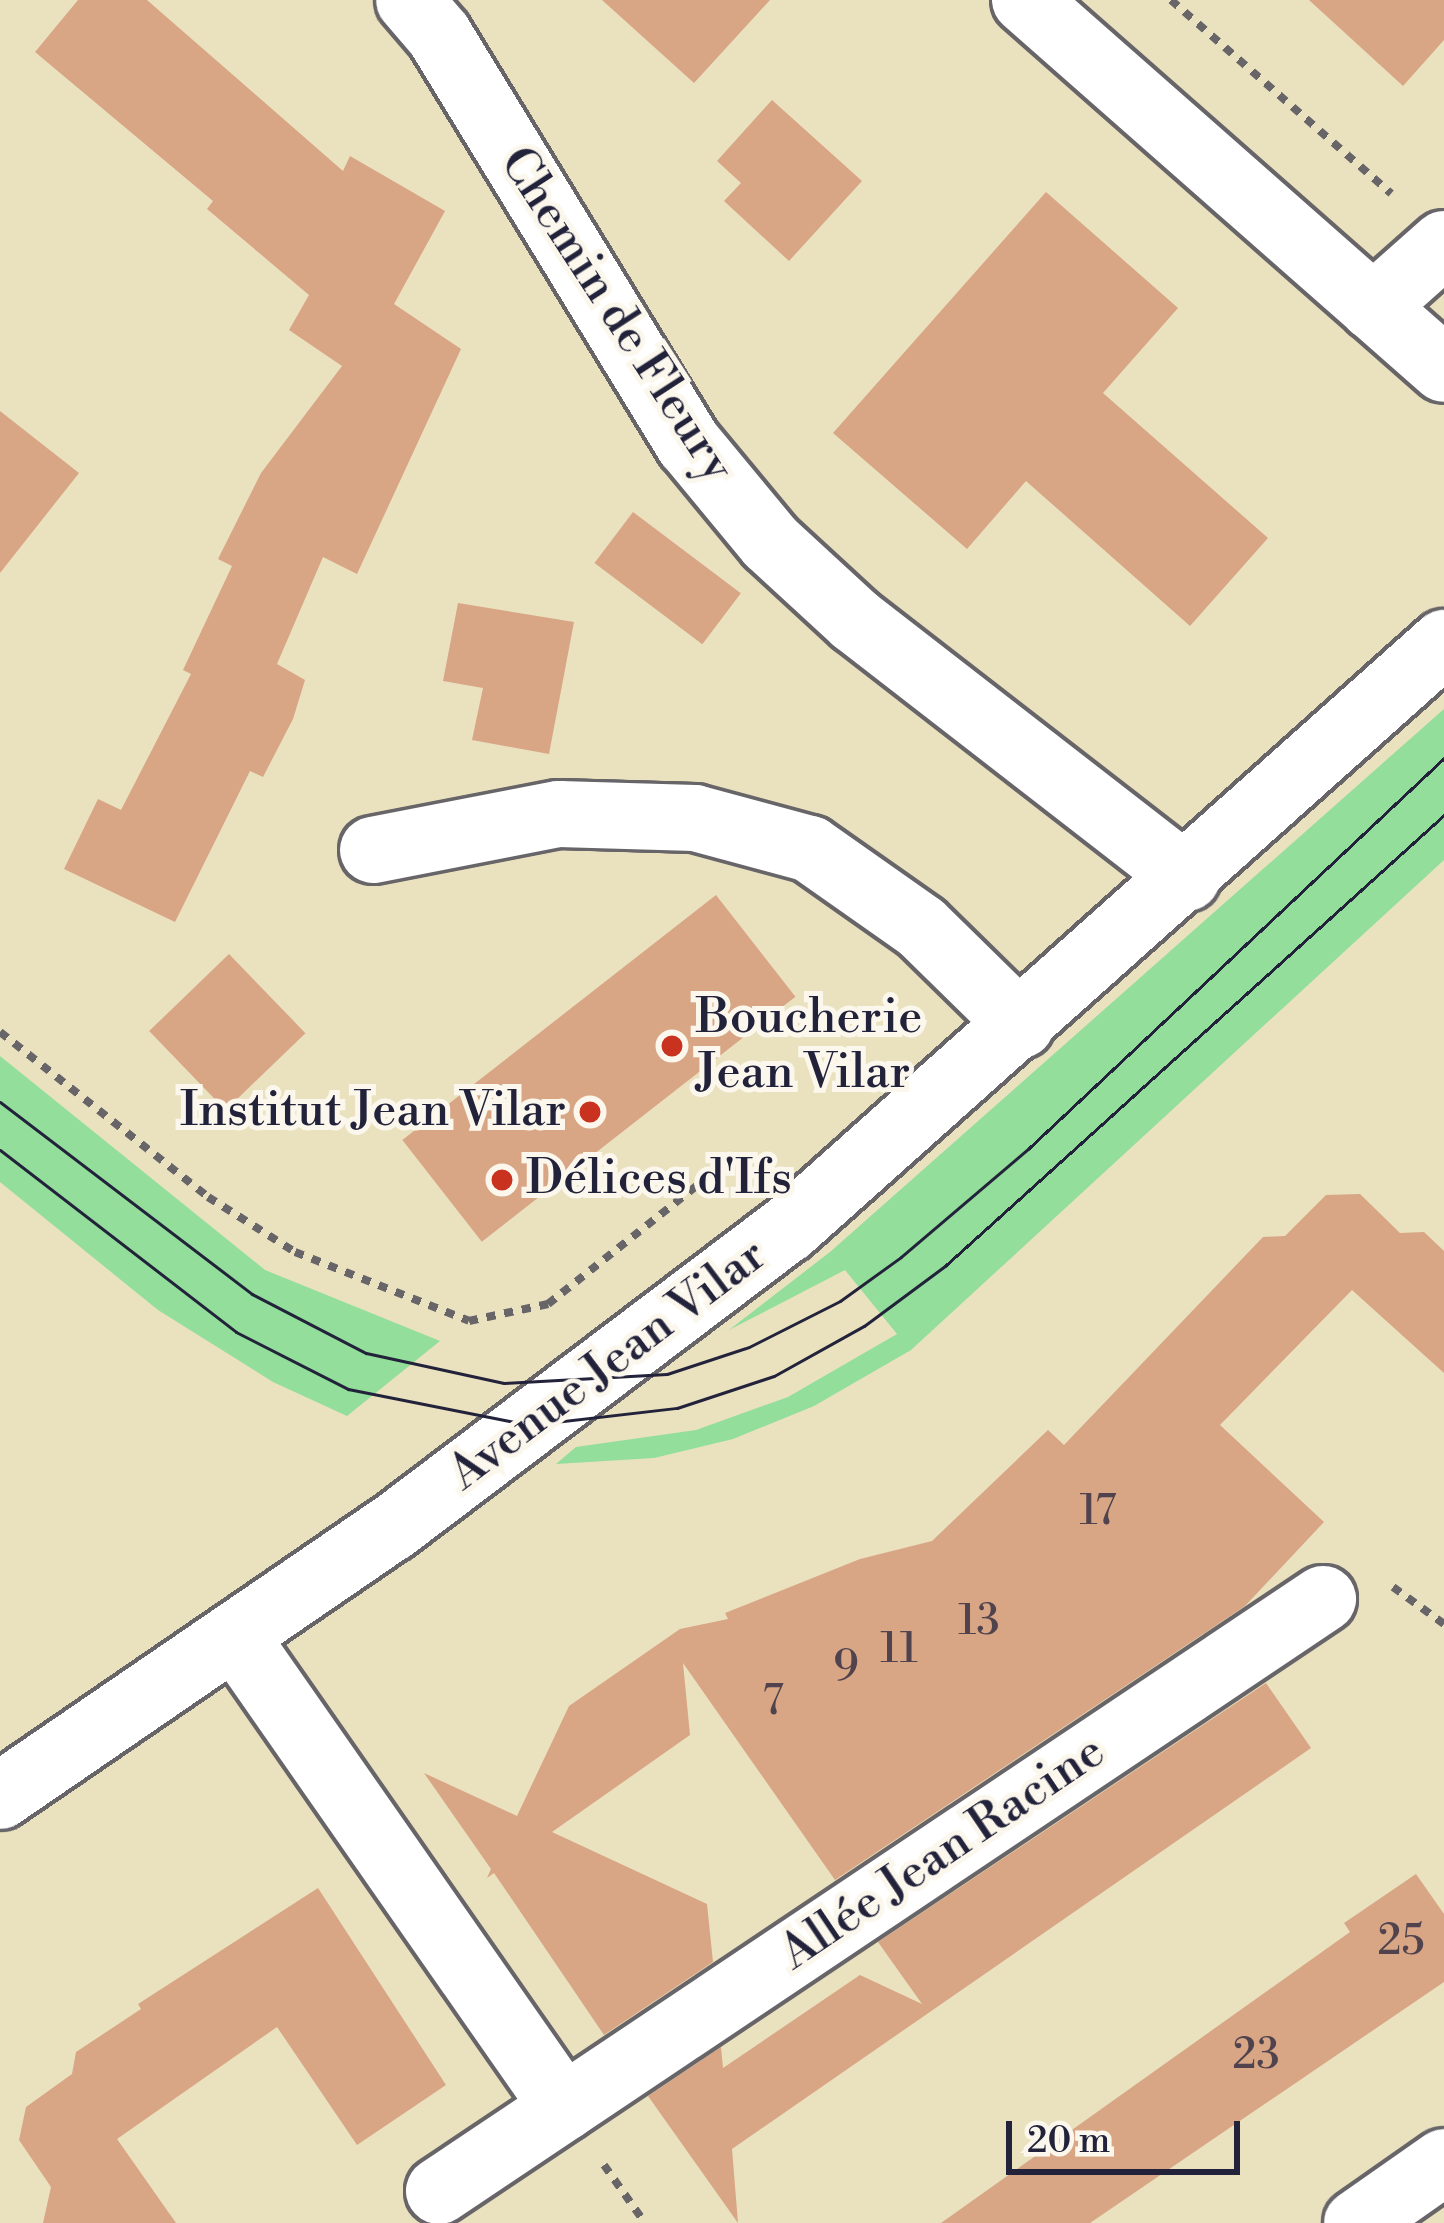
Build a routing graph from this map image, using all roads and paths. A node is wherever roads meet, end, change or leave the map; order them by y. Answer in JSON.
{"nodes":[{"id":1,"x":409,"y":0,"type":"edge"},
{"id":2,"x":1025,"y":0,"type":"edge"},
{"id":3,"x":1171,"y":0,"type":"edge"},
{"id":4,"x":1426,"y":226,"type":"edge"},
{"id":5,"x":1373,"y":307,"type":"junction"},
{"id":6,"x":1444,"y":369,"type":"edge"},
{"id":7,"x":1444,"y":643,"type":"edge"},
{"id":8,"x":373,"y":850,"type":"dead end"},
{"id":9,"x":1186,"y":878,"type":"junction"},
{"id":10,"x":1021,"y":1025,"type":"junction"},
{"id":11,"x":0,"y":1032,"type":"edge"},
{"id":12,"x":788,"y":1229,"type":"junction"},
{"id":13,"x":1323,"y":1599,"type":"dead end"},
{"id":14,"x":235,"y":1636,"type":"junction"},
{"id":15,"x":0,"y":1796,"type":"edge"},
{"id":16,"x":564,"y":2108,"type":"junction"},
{"id":17,"x":1444,"y":2162,"type":"edge"},
{"id":18,"x":439,"y":2191,"type":"dead end"},
{"id":19,"x":1357,"y":2223,"type":"edge"}],
"edges":[{"from":1,"to":9,"type":"street","name":"Chemin de Fleury"},
{"from":2,"to":5,"type":"street"},
{"from":3,"to":4,"type":"path"},
{"from":4,"to":5,"type":"street"},
{"from":5,"to":6,"type":"street"},
{"from":7,"to":9,"type":"street","name":"Avenue Jean Vilar"},
{"from":8,"to":10,"type":"street"},
{"from":9,"to":10,"type":"street","name":"Avenue Jean Vilar"},
{"from":10,"to":12,"type":"street","name":"Avenue Jean Vilar"},
{"from":11,"to":12,"type":"path"},
{"from":12,"to":14,"type":"street","name":"Avenue Jean Vilar"},
{"from":13,"to":16,"type":"street","name":"Allée Jean Racine"},
{"from":14,"to":15,"type":"street","name":"Avenue Jean Vilar"},
{"from":14,"to":16,"type":"street"},
{"from":16,"to":18,"type":"street","name":"Allée Jean Racine"},
{"from":17,"to":19,"type":"street"}]}
